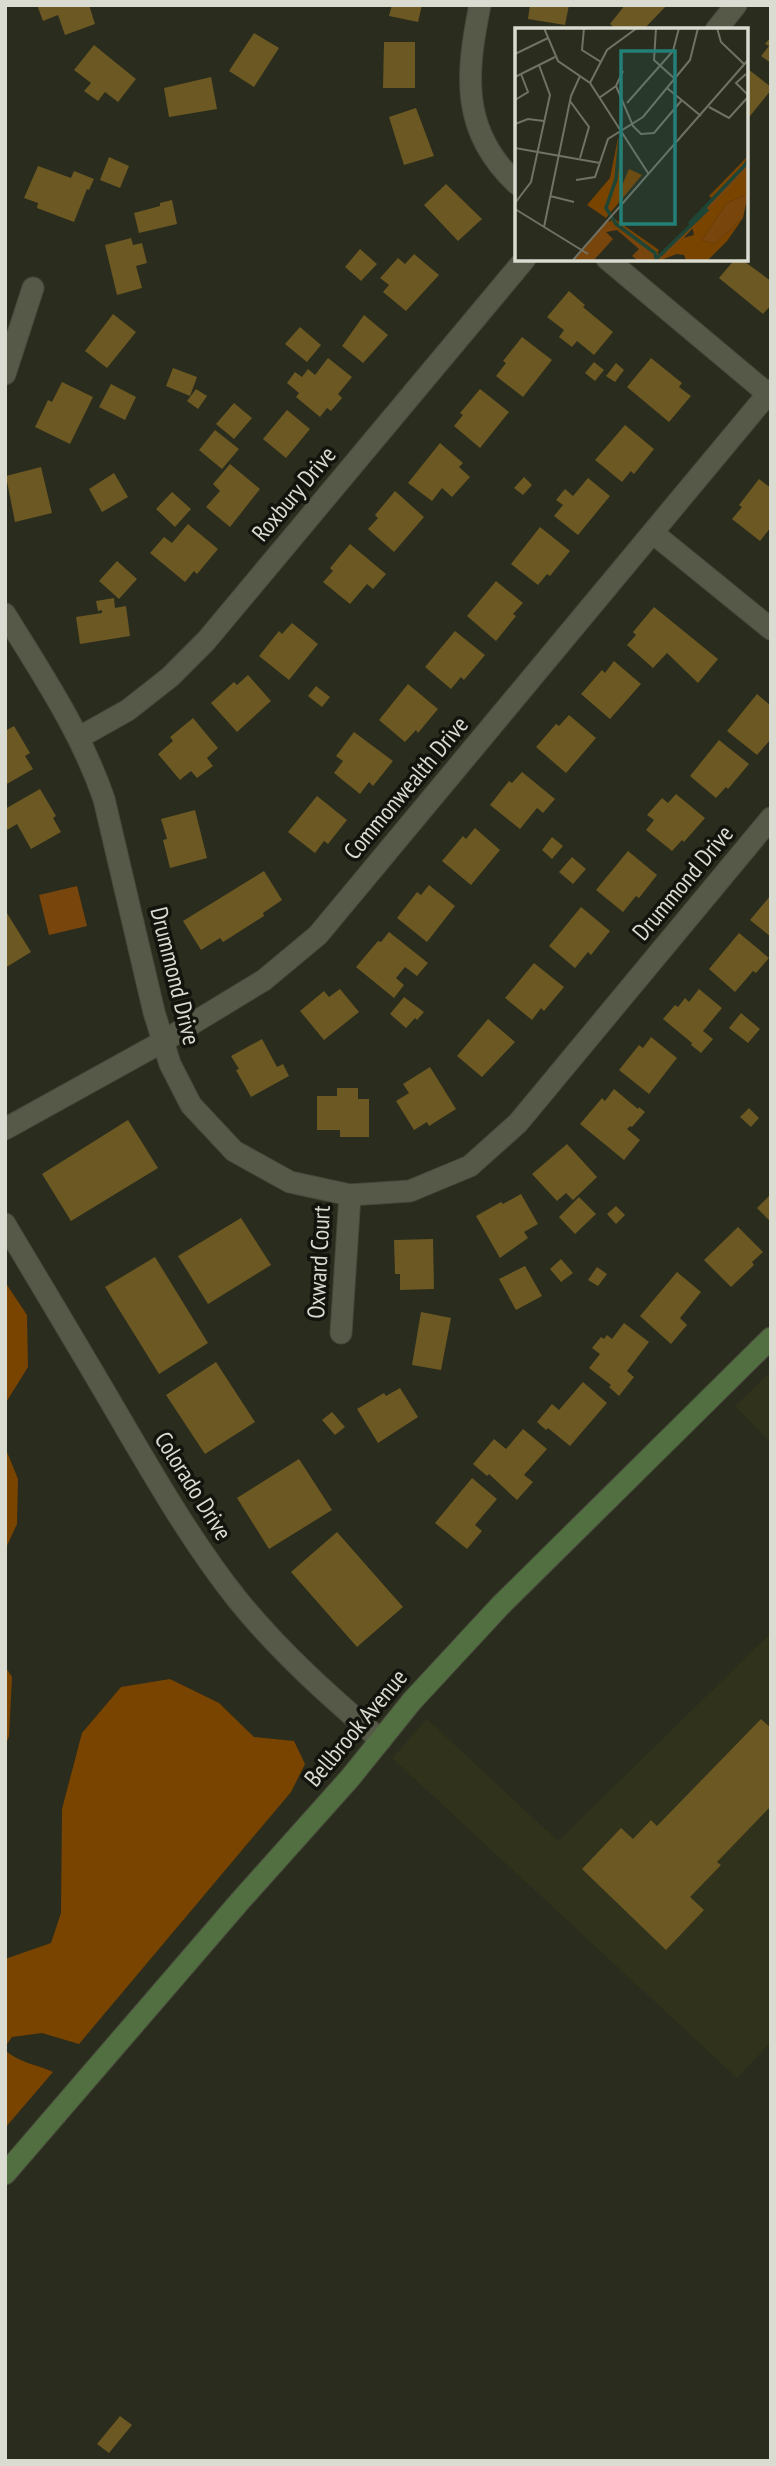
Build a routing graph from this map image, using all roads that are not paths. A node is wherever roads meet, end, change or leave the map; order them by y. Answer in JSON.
{"nodes":[{"id":1,"x":480,"y":5,"type":"edge"},
{"id":2,"x":736,"y":5,"type":"edge"},
{"id":3,"x":718,"y":28,"type":"edge"},
{"id":4,"x":515,"y":182,"type":"edge"},
{"id":5,"x":523,"y":261,"type":"edge"},
{"id":6,"x":609,"y":261,"type":"edge"},
{"id":7,"x":33,"y":288,"type":"dead end"},
{"id":8,"x":5,"y":374,"type":"edge"},
{"id":9,"x":769,"y":392,"type":"edge"},
{"id":10,"x":653,"y":533,"type":"junction"},
{"id":11,"x":5,"y":614,"type":"edge"},
{"id":12,"x":771,"y":629,"type":"edge"},
{"id":13,"x":80,"y":737,"type":"junction"},
{"id":14,"x":771,"y":818,"type":"edge"},
{"id":15,"x":162,"y":1042,"type":"junction"},
{"id":16,"x":5,"y":1129,"type":"edge"},
{"id":17,"x":349,"y":1195,"type":"junction"},
{"id":18,"x":5,"y":1224,"type":"edge"},
{"id":19,"x":341,"y":1333,"type":"dead end"},
{"id":20,"x":771,"y":1338,"type":"edge"},
{"id":21,"x":381,"y":1740,"type":"junction"},
{"id":22,"x":5,"y":2174,"type":"edge"}],
"edges":[{"from":1,"to":4,"type":"street"},
{"from":2,"to":3,"type":"street"},
{"from":5,"to":13,"type":"street","name":"Roxbury Drive"},
{"from":6,"to":9,"type":"street"},
{"from":7,"to":8,"type":"street"},
{"from":9,"to":10,"type":"street","name":"Commonwealth Drive"},
{"from":10,"to":12,"type":"street"},
{"from":10,"to":15,"type":"street","name":"Commonwealth Drive"},
{"from":11,"to":13,"type":"street","name":"Drummond Drive"},
{"from":13,"to":15,"type":"street","name":"Drummond Drive"},
{"from":14,"to":17,"type":"street","name":"Drummond Drive"},
{"from":15,"to":16,"type":"street","name":"Commonwealth Drive"},
{"from":15,"to":17,"type":"street","name":"Drummond Drive"},
{"from":17,"to":19,"type":"street","name":"Oxward Court"},
{"from":18,"to":21,"type":"street","name":"Colorado Drive"},
{"from":20,"to":21,"type":"street","name":"Bellbrook Avenue"},
{"from":21,"to":22,"type":"street","name":"Bellbrook Avenue"}]}
